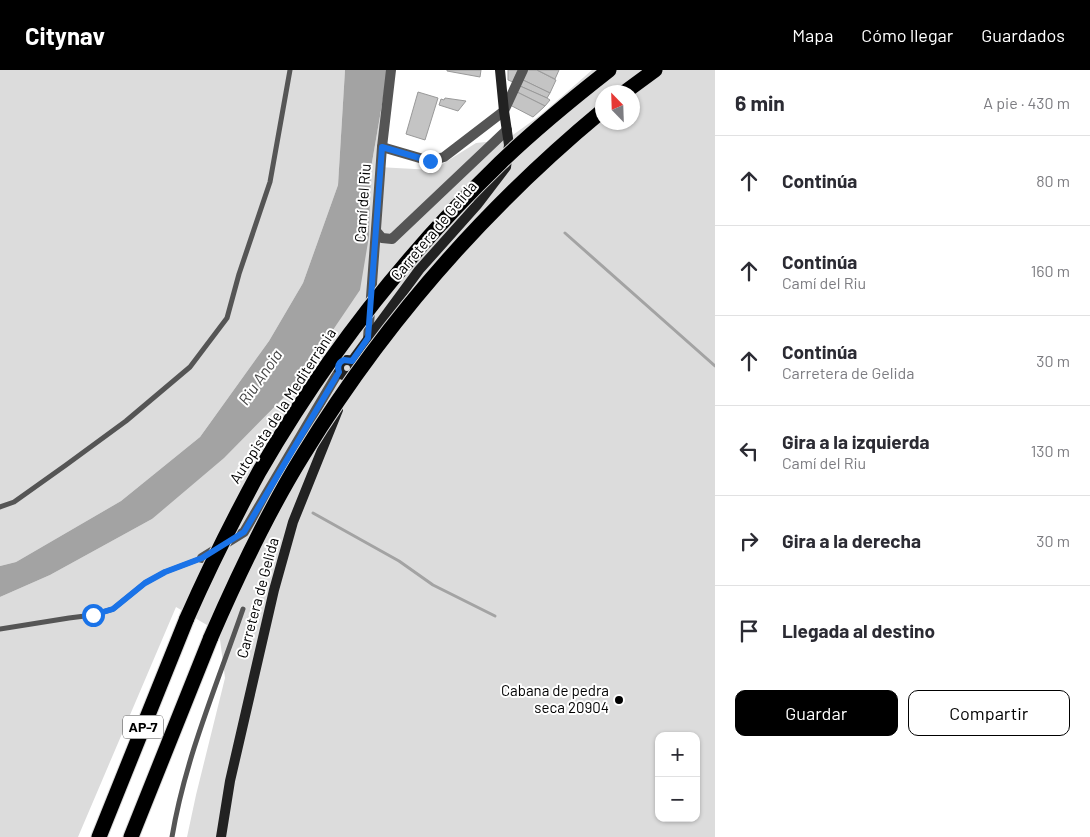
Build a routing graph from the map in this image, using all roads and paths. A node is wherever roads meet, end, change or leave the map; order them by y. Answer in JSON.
{"nodes":[{"id":1,"x":290,"y":70,"type":"edge"},
{"id":2,"x":391,"y":70,"type":"edge"},
{"id":3,"x":500,"y":70,"type":"edge"},
{"id":4,"x":523,"y":70,"type":"edge"},
{"id":5,"x":609,"y":70,"type":"edge"},
{"id":6,"x":655,"y":70,"type":"edge"},
{"id":7,"x":635,"y":85,"type":"edge"},
{"id":8,"x":504,"y":111,"type":"junction"},
{"id":9,"x":595,"y":117,"type":"edge"},
{"id":10,"x":507,"y":130,"type":"junction"},
{"id":11,"x":382,"y":147,"type":"junction"},
{"id":12,"x":376,"y":231,"type":"junction"},
{"id":13,"x":368,"y":338,"type":"junction"},
{"id":14,"x":352,"y":361,"type":"junction"},
{"id":15,"x":339,"y":372,"type":"junction"},
{"id":16,"x":350,"y":375,"type":"junction"},
{"id":17,"x":0,"y":507,"type":"edge"},
{"id":18,"x":202,"y":558,"type":"joint"},
{"id":19,"x":243,"y":610,"type":"dead end"},
{"id":20,"x":0,"y":629,"type":"edge"},
{"id":21,"x":99,"y":837,"type":"edge"},
{"id":22,"x":131,"y":837,"type":"edge"},
{"id":23,"x":172,"y":837,"type":"edge"},
{"id":24,"x":222,"y":837,"type":"edge"}],
"edges":[{"from":1,"to":17,"type":"lane"},
{"from":2,"to":11,"type":"street","name":"Camí del Riu"},
{"from":3,"to":8,"type":"street","name":"Carretera de Gelida"},
{"from":4,"to":8,"type":"street"},
{"from":5,"to":21,"type":"highway","name":"Autopista de la Mediterrània","number":"AP-7","bridge":true},
{"from":6,"to":7,"type":"highway"},
{"from":8,"to":10,"type":"street","name":"Carretera de Gelida"},
{"from":8,"to":11,"type":"street"},
{"from":9,"to":22,"type":"highway","number":"AP-7","bridge":true},
{"from":10,"to":12,"type":"street"},
{"from":10,"to":13,"type":"street","name":"Carretera de Gelida"},
{"from":11,"to":12,"type":"street","name":"Camí del Riu"},
{"from":12,"to":13,"type":"street","name":"Camí del Riu"},
{"from":13,"to":14,"type":"street","name":"Carretera de Gelida"},
{"from":14,"to":15,"type":"street"},
{"from":14,"to":16,"type":"street"},
{"from":15,"to":16,"type":"street"},
{"from":15,"to":18,"type":"street"},
{"from":16,"to":24,"type":"street","name":"Carretera de Gelida"},
{"from":18,"to":20,"type":"lane"},
{"from":19,"to":23,"type":"lane"}]}
